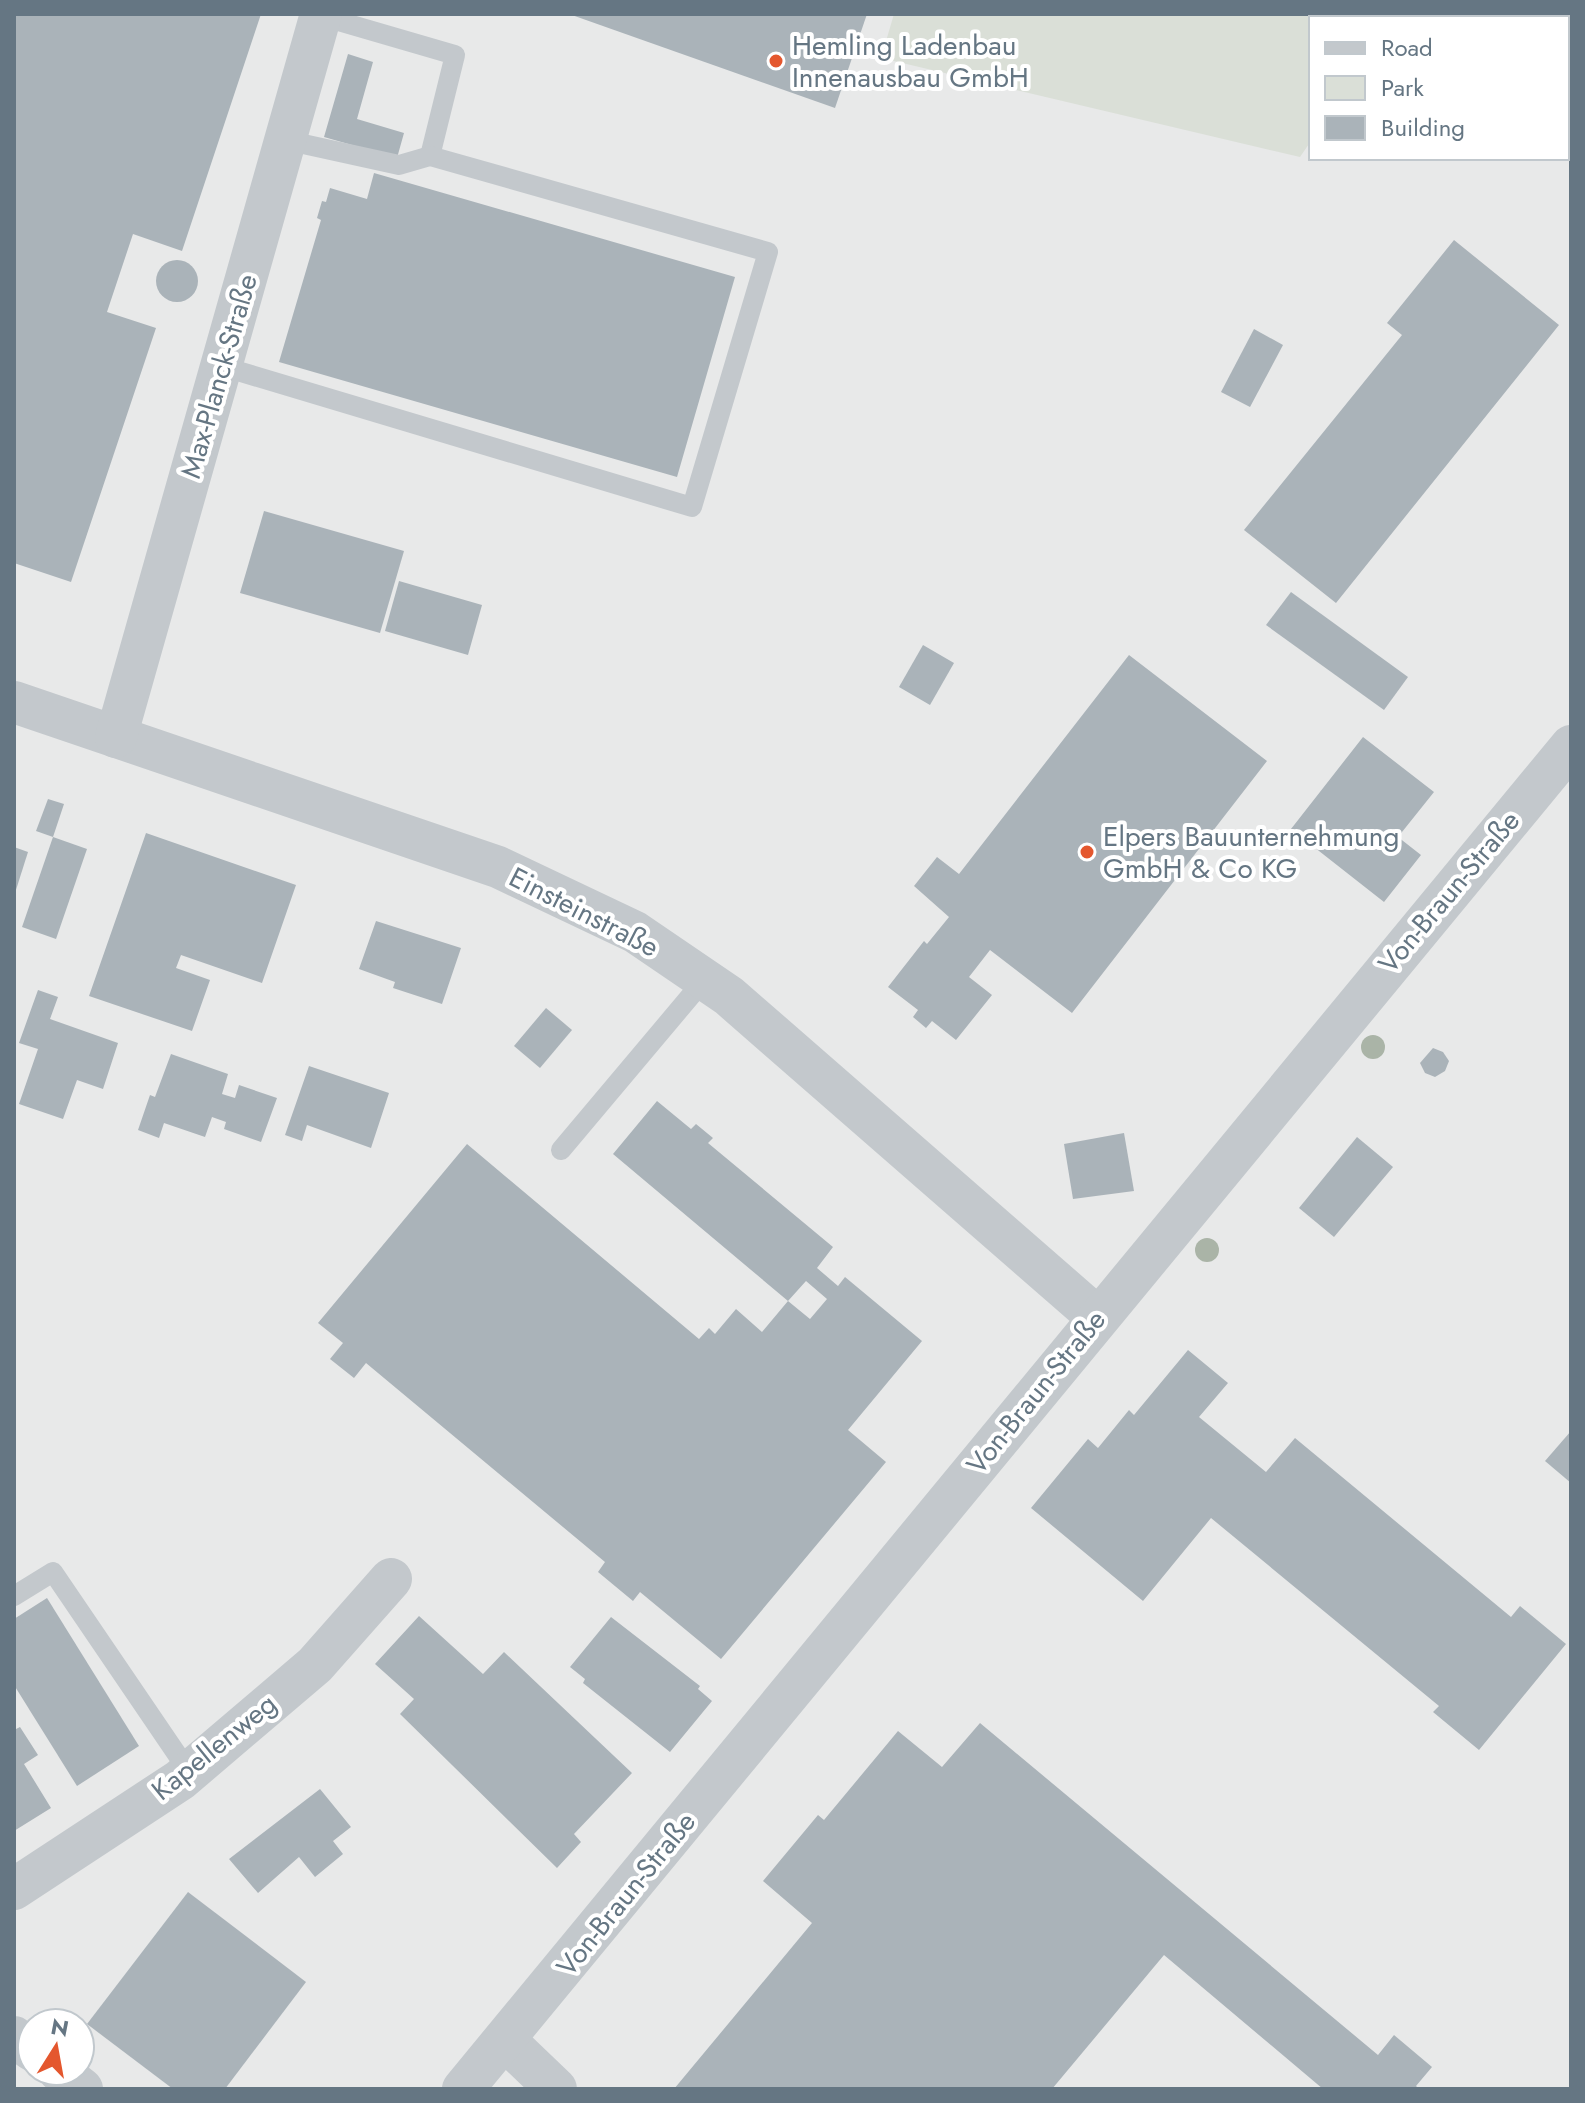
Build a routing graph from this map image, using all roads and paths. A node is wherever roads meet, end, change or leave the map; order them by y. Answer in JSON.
{"nodes":[{"id":1,"x":321,"y":15,"type":"edge"},
{"id":2,"x":285,"y":140,"type":"junction"},
{"id":3,"x":430,"y":156,"type":"junction"},
{"id":4,"x":221,"y":366,"type":"junction"},
{"id":5,"x":14,"y":702,"type":"edge"},
{"id":6,"x":116,"y":737,"type":"junction"},
{"id":7,"x":1571,"y":746,"type":"edge"},
{"id":8,"x":704,"y":980,"type":"junction"},
{"id":9,"x":561,"y":1150,"type":"dead end"},
{"id":10,"x":1097,"y":1317,"type":"junction"},
{"id":11,"x":391,"y":1579,"type":"dead end"},
{"id":12,"x":14,"y":1596,"type":"edge"},
{"id":13,"x":189,"y":1772,"type":"junction"},
{"id":14,"x":14,"y":1889,"type":"edge"},
{"id":15,"x":506,"y":2041,"type":"junction"},
{"id":16,"x":463,"y":2089,"type":"edge"},
{"id":17,"x":556,"y":2089,"type":"edge"}],
"edges":[{"from":1,"to":2,"type":"street","name":"Max-Planck-Straße"},
{"from":1,"to":3,"type":"lane"},
{"from":2,"to":3,"type":"lane"},
{"from":2,"to":4,"type":"street","name":"Max-Planck-Straße"},
{"from":3,"to":4,"type":"lane"},
{"from":4,"to":6,"type":"street","name":"Max-Planck-Straße"},
{"from":5,"to":6,"type":"street","name":"Einsteinstraße"},
{"from":6,"to":8,"type":"street","name":"Einsteinstraße"},
{"from":7,"to":10,"type":"street","name":"Von-Braun-Straße"},
{"from":8,"to":9,"type":"lane"},
{"from":8,"to":10,"type":"street","name":"Einsteinstraße"},
{"from":10,"to":15,"type":"street","name":"Von-Braun-Straße"},
{"from":11,"to":13,"type":"street","name":"Kapellenweg"},
{"from":12,"to":13,"type":"lane"},
{"from":13,"to":14,"type":"street","name":"Kapellenweg"},
{"from":15,"to":16,"type":"street","name":"Von-Braun-Straße"},
{"from":15,"to":17,"type":"street"}]}
